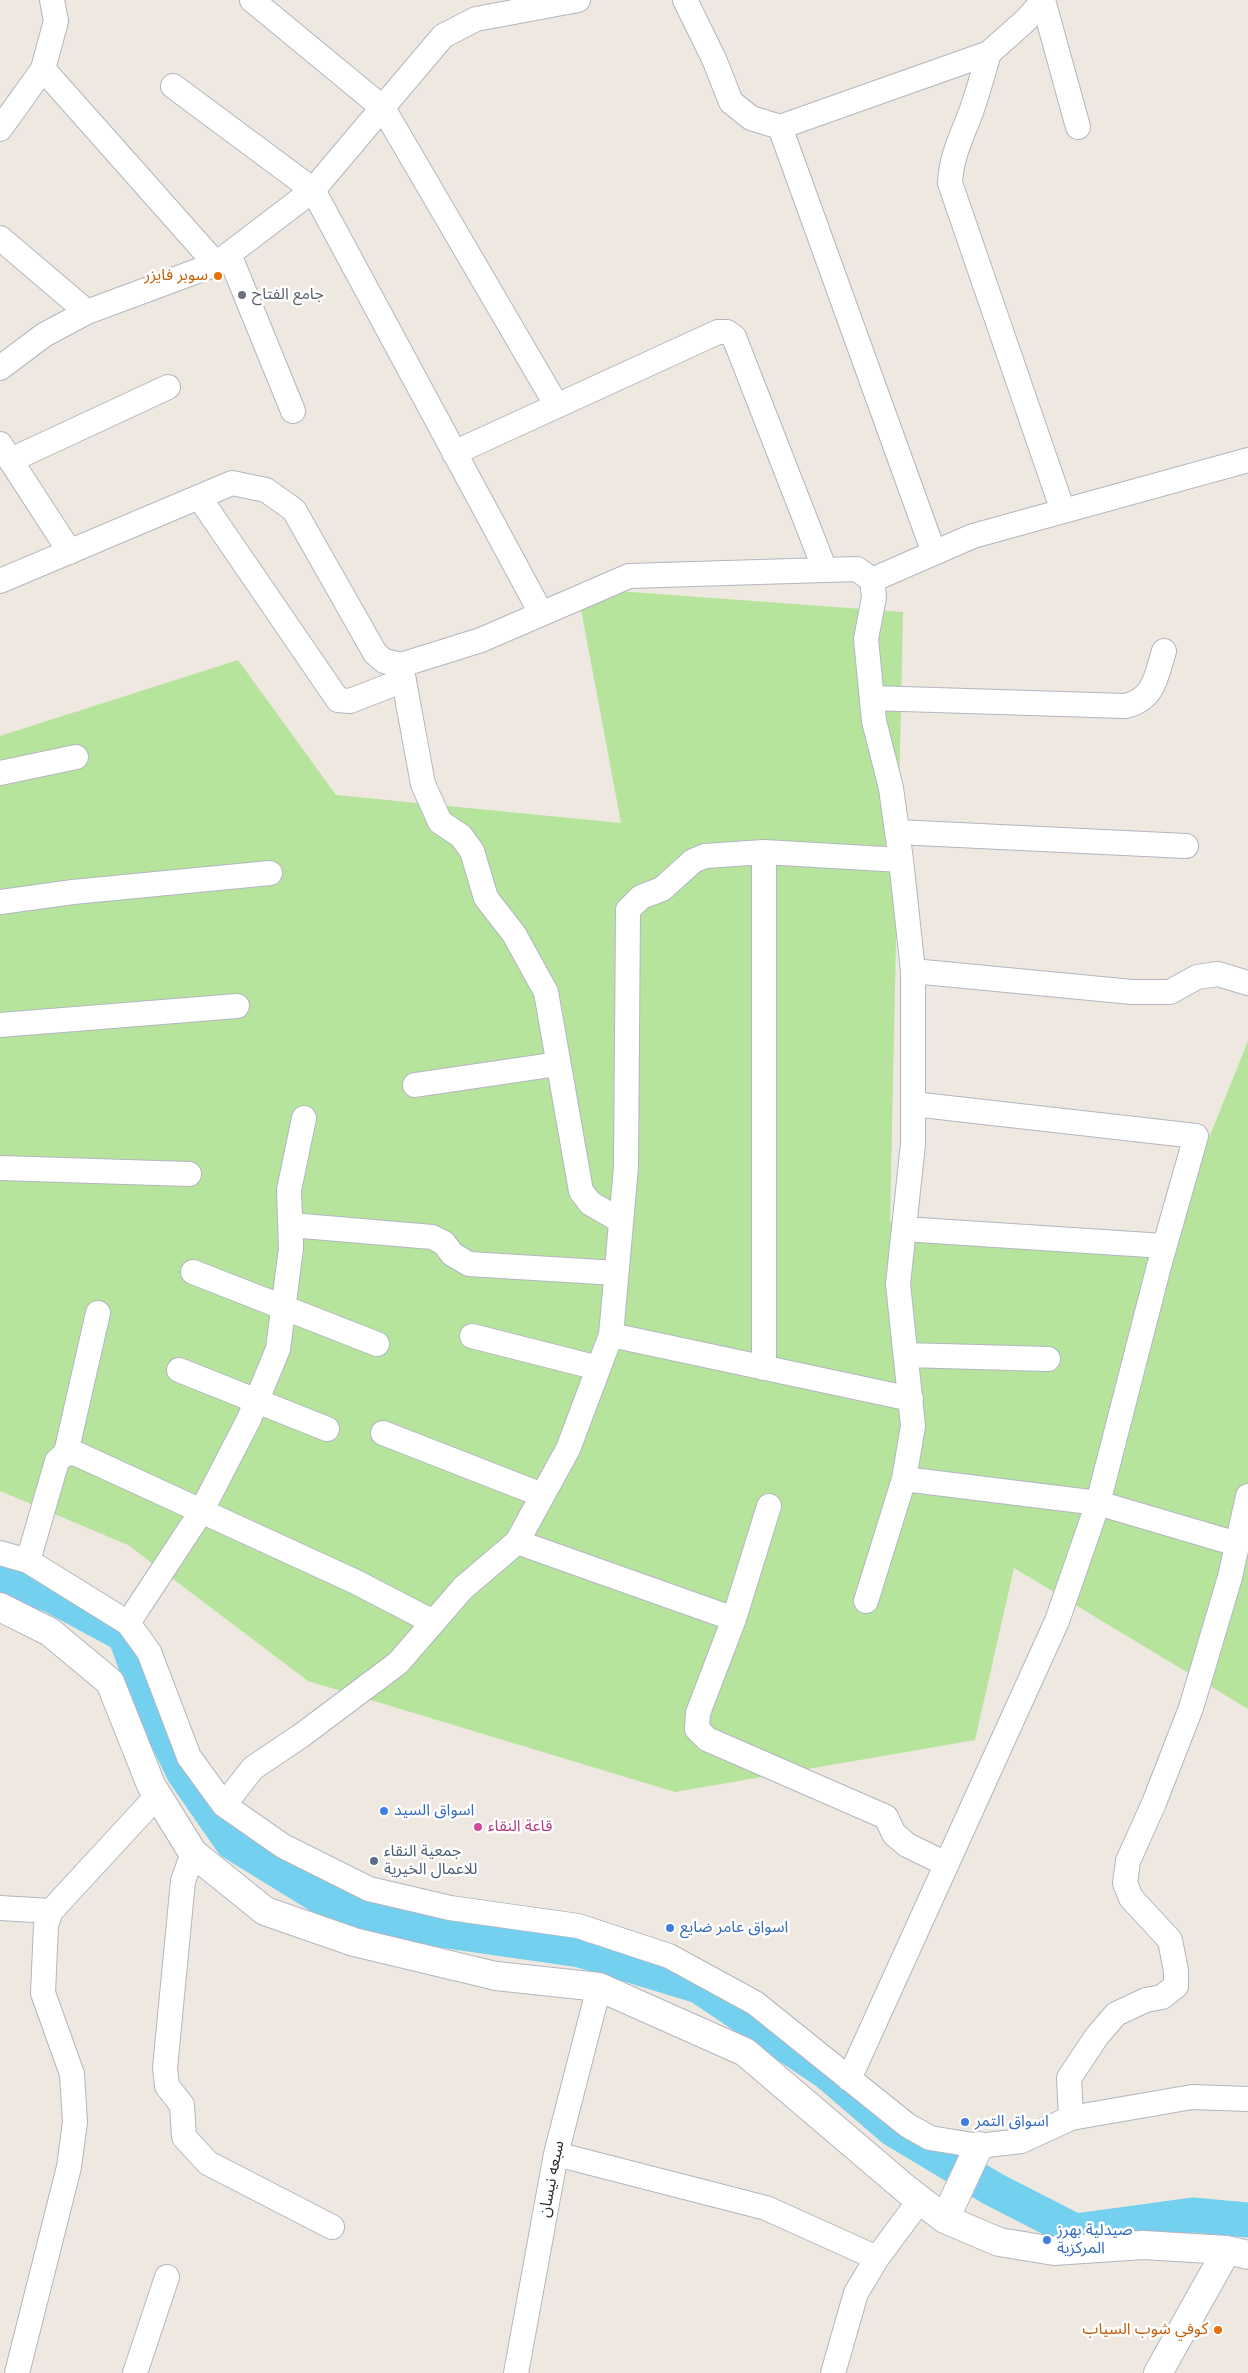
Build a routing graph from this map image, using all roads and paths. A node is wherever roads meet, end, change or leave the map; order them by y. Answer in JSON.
{"nodes":[{"id":1,"x":52,"y":0,"type":"edge"},
{"id":2,"x":252,"y":0,"type":"edge"},
{"id":3,"x":578,"y":0,"type":"edge"},
{"id":4,"x":685,"y":0,"type":"edge"},
{"id":5,"x":1043,"y":0,"type":"edge"},
{"id":6,"x":989,"y":53,"type":"junction"},
{"id":7,"x":43,"y":69,"type":"junction"},
{"id":8,"x":173,"y":86,"type":"dead end"},
{"id":9,"x":383,"y":108,"type":"junction"},
{"id":10,"x":780,"y":127,"type":"junction"},
{"id":11,"x":1078,"y":127,"type":"dead end"},
{"id":12,"x":0,"y":129,"type":"edge"},
{"id":13,"x":313,"y":190,"type":"junction"},
{"id":14,"x":0,"y":238,"type":"edge"},
{"id":15,"x":223,"y":259,"type":"junction"},
{"id":16,"x":86,"y":312,"type":"junction"},
{"id":17,"x":0,"y":368,"type":"edge"},
{"id":18,"x":168,"y":388,"type":"dead end"},
{"id":19,"x":557,"y":406,"type":"junction"},
{"id":20,"x":293,"y":411,"type":"dead end"},
{"id":21,"x":5,"y":452,"type":"edge"},
{"id":22,"x":454,"y":453,"type":"junction"},
{"id":23,"x":1248,"y":460,"type":"edge"},
{"id":24,"x":199,"y":497,"type":"junction"},
{"id":25,"x":1063,"y":511,"type":"junction"},
{"id":26,"x":70,"y":552,"type":"junction"},
{"id":27,"x":934,"y":553,"type":"junction"},
{"id":28,"x":825,"y":570,"type":"junction"},
{"id":29,"x":872,"y":580,"type":"junction"},
{"id":30,"x":0,"y":581,"type":"edge"},
{"id":31,"x":541,"y":613,"type":"junction"},
{"id":32,"x":1164,"y":652,"type":"dead end"},
{"id":33,"x":403,"y":673,"type":"junction"},
{"id":34,"x":872,"y":698,"type":"junction"},
{"id":35,"x":76,"y":757,"type":"dead end"},
{"id":36,"x":0,"y":773,"type":"edge"},
{"id":37,"x":897,"y":832,"type":"junction"},
{"id":38,"x":1186,"y":846,"type":"dead end"},
{"id":39,"x":764,"y":852,"type":"junction"},
{"id":40,"x":901,"y":860,"type":"junction"},
{"id":41,"x":270,"y":873,"type":"dead end"},
{"id":42,"x":0,"y":902,"type":"edge"},
{"id":43,"x":913,"y":971,"type":"junction"},
{"id":44,"x":1248,"y":983,"type":"edge"},
{"id":45,"x":237,"y":1006,"type":"dead end"},
{"id":46,"x":0,"y":1025,"type":"edge"},
{"id":47,"x":558,"y":1064,"type":"junction"},
{"id":48,"x":415,"y":1085,"type":"dead end"},
{"id":49,"x":913,"y":1104,"type":"junction"},
{"id":50,"x":304,"y":1118,"type":"dead end"},
{"id":51,"x":0,"y":1168,"type":"edge"},
{"id":52,"x":189,"y":1174,"type":"dead end"},
{"id":53,"x":621,"y":1221,"type":"junction"},
{"id":54,"x":291,"y":1226,"type":"junction"},
{"id":55,"x":904,"y":1229,"type":"junction"},
{"id":56,"x":1164,"y":1246,"type":"junction"},
{"id":57,"x":193,"y":1272,"type":"dead end"},
{"id":58,"x":616,"y":1273,"type":"junction"},
{"id":59,"x":284,"y":1308,"type":"junction"},
{"id":60,"x":98,"y":1314,"type":"dead end"},
{"id":61,"x":611,"y":1335,"type":"junction"},
{"id":62,"x":472,"y":1336,"type":"dead end"},
{"id":63,"x":377,"y":1344,"type":"dead end"},
{"id":64,"x":906,"y":1355,"type":"junction"},
{"id":65,"x":1048,"y":1359,"type":"dead end"},
{"id":66,"x":598,"y":1368,"type":"junction"},
{"id":67,"x":764,"y":1368,"type":"junction"},
{"id":68,"x":179,"y":1370,"type":"dead end"},
{"id":69,"x":910,"y":1399,"type":"junction"},
{"id":70,"x":256,"y":1402,"type":"junction"},
{"id":71,"x":326,"y":1429,"type":"dead end"},
{"id":72,"x":383,"y":1433,"type":"dead end"},
{"id":73,"x":66,"y":1453,"type":"junction"},
{"id":74,"x":904,"y":1479,"type":"junction"},
{"id":75,"x":542,"y":1495,"type":"junction"},
{"id":76,"x":1248,"y":1496,"type":"edge"},
{"id":77,"x":1098,"y":1504,"type":"junction"},
{"id":78,"x":769,"y":1506,"type":"dead end"},
{"id":79,"x":201,"y":1512,"type":"junction"},
{"id":80,"x":516,"y":1542,"type":"junction"},
{"id":81,"x":1237,"y":1544,"type":"junction"},
{"id":82,"x":0,"y":1553,"type":"edge"},
{"id":83,"x":28,"y":1561,"type":"junction"},
{"id":84,"x":866,"y":1601,"type":"dead end"},
{"id":85,"x":0,"y":1607,"type":"edge"},
{"id":86,"x":734,"y":1619,"type":"junction"},
{"id":87,"x":433,"y":1622,"type":"junction"},
{"id":88,"x":128,"y":1623,"type":"junction"},
{"id":89,"x":158,"y":1795,"type":"junction"},
{"id":90,"x":224,"y":1805,"type":"junction"},
{"id":91,"x":193,"y":1853,"type":"junction"},
{"id":92,"x":946,"y":1864,"type":"junction"},
{"id":93,"x":0,"y":1908,"type":"edge"},
{"id":94,"x":51,"y":1911,"type":"junction"},
{"id":95,"x":599,"y":1987,"type":"junction"},
{"id":96,"x":849,"y":2079,"type":"junction"},
{"id":97,"x":1248,"y":2099,"type":"edge"},
{"id":98,"x":1071,"y":2118,"type":"junction"},
{"id":99,"x":979,"y":2146,"type":"junction"},
{"id":100,"x":556,"y":2154,"type":"junction"},
{"id":101,"x":920,"y":2200,"type":"junction"},
{"id":102,"x":945,"y":2219,"type":"junction"},
{"id":103,"x":332,"y":2227,"type":"dead end"},
{"id":104,"x":1238,"y":2253,"type":"edge"},
{"id":105,"x":877,"y":2258,"type":"junction"},
{"id":106,"x":167,"y":2277,"type":"dead end"},
{"id":107,"x":16,"y":2373,"type":"edge"},
{"id":108,"x":135,"y":2373,"type":"edge"},
{"id":109,"x":516,"y":2373,"type":"edge"},
{"id":110,"x":833,"y":2373,"type":"edge"},
{"id":111,"x":1158,"y":2373,"type":"edge"}],
"edges":[{"from":1,"to":7,"type":"street"},
{"from":2,"to":9,"type":"street"},
{"from":3,"to":9,"type":"street"},
{"from":4,"to":10,"type":"street"},
{"from":5,"to":6,"type":"street"},
{"from":5,"to":11,"type":"street"},
{"from":6,"to":10,"type":"street"},
{"from":6,"to":25,"type":"street"},
{"from":7,"to":12,"type":"street"},
{"from":7,"to":15,"type":"street"},
{"from":8,"to":13,"type":"street"},
{"from":9,"to":13,"type":"street"},
{"from":9,"to":19,"type":"street"},
{"from":10,"to":27,"type":"street"},
{"from":13,"to":15,"type":"street"},
{"from":13,"to":22,"type":"street"},
{"from":14,"to":16,"type":"street"},
{"from":15,"to":16,"type":"street"},
{"from":15,"to":20,"type":"street"},
{"from":16,"to":17,"type":"street"},
{"from":18,"to":21,"type":"street"},
{"from":19,"to":22,"type":"street"},
{"from":19,"to":28,"type":"street"},
{"from":21,"to":26,"type":"street"},
{"from":22,"to":31,"type":"street"},
{"from":23,"to":25,"type":"street"},
{"from":24,"to":26,"type":"street"},
{"from":24,"to":33,"type":"street"},
{"from":24,"to":33,"type":"street"},
{"from":25,"to":27,"type":"street"},
{"from":26,"to":30,"type":"street"},
{"from":27,"to":29,"type":"street"},
{"from":28,"to":29,"type":"street"},
{"from":28,"to":31,"type":"street"},
{"from":29,"to":34,"type":"street"},
{"from":31,"to":33,"type":"street"},
{"from":32,"to":34,"type":"street"},
{"from":33,"to":47,"type":"street"},
{"from":34,"to":37,"type":"street"},
{"from":35,"to":36,"type":"street"},
{"from":37,"to":38,"type":"street"},
{"from":37,"to":40,"type":"street"},
{"from":39,"to":40,"type":"street"},
{"from":39,"to":53,"type":"street"},
{"from":39,"to":67,"type":"street"},
{"from":40,"to":43,"type":"street"},
{"from":41,"to":42,"type":"street"},
{"from":43,"to":44,"type":"street"},
{"from":43,"to":49,"type":"street"},
{"from":45,"to":46,"type":"street"},
{"from":47,"to":48,"type":"street"},
{"from":47,"to":53,"type":"street"},
{"from":49,"to":55,"type":"street"},
{"from":49,"to":56,"type":"street"},
{"from":50,"to":54,"type":"street"},
{"from":51,"to":52,"type":"street"},
{"from":53,"to":58,"type":"street"},
{"from":54,"to":58,"type":"street"},
{"from":54,"to":59,"type":"street"},
{"from":55,"to":56,"type":"street"},
{"from":55,"to":64,"type":"street"},
{"from":56,"to":77,"type":"street"},
{"from":57,"to":59,"type":"street"},
{"from":58,"to":61,"type":"street"},
{"from":59,"to":63,"type":"street"},
{"from":59,"to":70,"type":"street"},
{"from":60,"to":73,"type":"street"},
{"from":61,"to":66,"type":"street"},
{"from":61,"to":67,"type":"street"},
{"from":62,"to":66,"type":"street"},
{"from":64,"to":65,"type":"street"},
{"from":64,"to":69,"type":"street"},
{"from":66,"to":75,"type":"street"},
{"from":67,"to":69,"type":"street"},
{"from":68,"to":70,"type":"street"},
{"from":69,"to":74,"type":"street"},
{"from":70,"to":71,"type":"street"},
{"from":70,"to":79,"type":"street"},
{"from":72,"to":75,"type":"street"},
{"from":73,"to":79,"type":"street"},
{"from":73,"to":83,"type":"street"},
{"from":74,"to":77,"type":"street"},
{"from":74,"to":84,"type":"street"},
{"from":75,"to":80,"type":"street"},
{"from":76,"to":81,"type":"street"},
{"from":77,"to":81,"type":"street"},
{"from":77,"to":92,"type":"street"},
{"from":78,"to":86,"type":"street"},
{"from":79,"to":87,"type":"street"},
{"from":79,"to":88,"type":"street"},
{"from":80,"to":86,"type":"street"},
{"from":80,"to":87,"type":"street"},
{"from":81,"to":98,"type":"street"},
{"from":82,"to":83,"type":"street"},
{"from":83,"to":88,"type":"street"},
{"from":85,"to":89,"type":"street"},
{"from":86,"to":92,"type":"street"},
{"from":87,"to":90,"type":"street"},
{"from":88,"to":90,"type":"street"},
{"from":89,"to":91,"type":"street"},
{"from":89,"to":94,"type":"street"},
{"from":90,"to":96,"type":"street"},
{"from":91,"to":95,"type":"street"},
{"from":91,"to":103,"type":"street"},
{"from":92,"to":96,"type":"street"},
{"from":93,"to":94,"type":"street"},
{"from":94,"to":107,"type":"street"},
{"from":95,"to":100,"type":"street","name":"سبعه نيسان"},
{"from":95,"to":101,"type":"street"},
{"from":96,"to":99,"type":"street"},
{"from":97,"to":98,"type":"street"},
{"from":98,"to":99,"type":"street"},
{"from":99,"to":102,"type":"street"},
{"from":100,"to":105,"type":"street"},
{"from":100,"to":109,"type":"street","name":"سبعه نيسان"},
{"from":101,"to":102,"type":"street"},
{"from":101,"to":105,"type":"street"},
{"from":102,"to":104,"type":"street"},
{"from":104,"to":111,"type":"street"},
{"from":105,"to":110,"type":"street"},
{"from":106,"to":108,"type":"street"}]}
